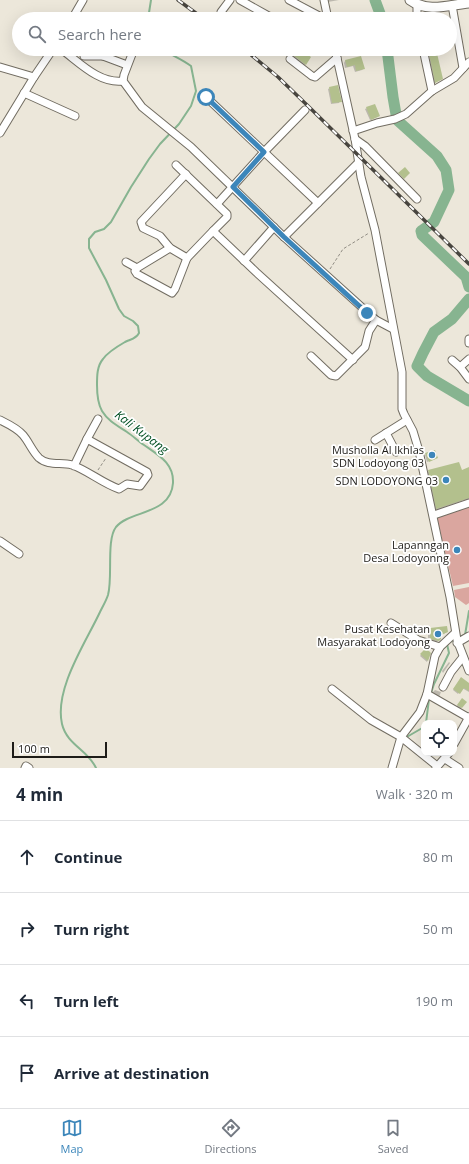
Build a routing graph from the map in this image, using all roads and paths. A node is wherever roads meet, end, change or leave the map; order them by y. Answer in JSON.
{"nodes":[{"id":1,"x":83,"y":0,"type":"edge"},
{"id":2,"x":230,"y":0,"type":"edge"},
{"id":3,"x":240,"y":0,"type":"edge"},
{"id":4,"x":289,"y":0,"type":"edge"},
{"id":5,"x":324,"y":0,"type":"edge"},
{"id":6,"x":413,"y":2,"type":"edge"},
{"id":7,"x":469,"y":3,"type":"edge"},
{"id":8,"x":452,"y":5,"type":"junction"},
{"id":9,"x":76,"y":12,"type":"edge"},
{"id":10,"x":221,"y":12,"type":"dead end"},
{"id":11,"x":261,"y":12,"type":"edge"},
{"id":12,"x":312,"y":12,"type":"edge"},
{"id":13,"x":325,"y":12,"type":"edge"},
{"id":14,"x":415,"y":12,"type":"edge"},
{"id":15,"x":453,"y":12,"type":"edge"},
{"id":16,"x":457,"y":34,"type":"edge"},
{"id":17,"x":48,"y":56,"type":"edge"},
{"id":18,"x":71,"y":56,"type":"edge"},
{"id":19,"x":109,"y":56,"type":"edge"},
{"id":20,"x":131,"y":56,"type":"edge"},
{"id":21,"x":424,"y":56,"type":"edge"},
{"id":22,"x":337,"y":58,"type":"joint"},
{"id":23,"x":290,"y":59,"type":"dead end"},
{"id":24,"x":469,"y":62,"type":"edge"},
{"id":25,"x":127,"y":65,"type":"junction"},
{"id":26,"x":0,"y":68,"type":"edge"},
{"id":27,"x":463,"y":68,"type":"junction"},
{"id":28,"x":34,"y":77,"type":"junction"},
{"id":29,"x":123,"y":81,"type":"junction"},
{"id":30,"x":432,"y":91,"type":"junction"},
{"id":31,"x":24,"y":93,"type":"junction"},
{"id":32,"x":206,"y":97,"type":"dead end"},
{"id":33,"x":304,"y":110,"type":"dead end"},
{"id":34,"x":75,"y":116,"type":"dead end"},
{"id":35,"x":0,"y":133,"type":"edge"},
{"id":36,"x":354,"y":135,"type":"junction"},
{"id":37,"x":264,"y":152,"type":"junction"},
{"id":38,"x":359,"y":162,"type":"junction"},
{"id":39,"x":176,"y":165,"type":"dead end"},
{"id":40,"x":186,"y":174,"type":"junction"},
{"id":41,"x":233,"y":187,"type":"junction"},
{"id":42,"x":417,"y":199,"type":"dead end"},
{"id":43,"x":318,"y":203,"type":"junction"},
{"id":44,"x":217,"y":204,"type":"junction"},
{"id":45,"x":274,"y":227,"type":"junction"},
{"id":46,"x":375,"y":230,"type":"junction"},
{"id":47,"x":213,"y":231,"type":"junction"},
{"id":48,"x":284,"y":237,"type":"junction"},
{"id":49,"x":170,"y":248,"type":"junction"},
{"id":50,"x":187,"y":258,"type":"junction"},
{"id":51,"x":244,"y":261,"type":"junction"},
{"id":52,"x":126,"y":262,"type":"dead end"},
{"id":53,"x":137,"y":268,"type":"junction"},
{"id":54,"x":326,"y":274,"type":"junction"},
{"id":55,"x":376,"y":320,"type":"junction"},
{"id":56,"x":393,"y":329,"type":"junction"},
{"id":57,"x":469,"y":339,"type":"edge"},
{"id":58,"x":469,"y":343,"type":"edge"},
{"id":59,"x":311,"y":356,"type":"dead end"},
{"id":60,"x":469,"y":359,"type":"edge"},
{"id":61,"x":353,"y":360,"type":"junction"},
{"id":62,"x":452,"y":360,"type":"dead end"},
{"id":63,"x":460,"y":367,"type":"junction"},
{"id":64,"x":469,"y":379,"type":"edge"},
{"id":65,"x":98,"y":419,"type":"dead end"},
{"id":66,"x":0,"y":420,"type":"edge"},
{"id":67,"x":407,"y":420,"type":"junction"},
{"id":68,"x":386,"y":433,"type":"junction"},
{"id":69,"x":87,"y":439,"type":"junction"},
{"id":70,"x":374,"y":440,"type":"dead end"},
{"id":71,"x":110,"y":452,"type":"junction"},
{"id":72,"x":396,"y":452,"type":"dead end"},
{"id":73,"x":74,"y":466,"type":"junction"},
{"id":74,"x":94,"y":477,"type":"junction"},
{"id":75,"x":469,"y":503,"type":"edge"},
{"id":76,"x":434,"y":515,"type":"junction"},
{"id":77,"x":0,"y":541,"type":"edge"},
{"id":78,"x":19,"y":554,"type":"dead end"},
{"id":79,"x":391,"y":623,"type":"dead end"},
{"id":80,"x":469,"y":636,"type":"edge"},
{"id":81,"x":456,"y":638,"type":"junction"},
{"id":82,"x":440,"y":647,"type":"junction"},
{"id":83,"x":463,"y":657,"type":"junction"},
{"id":84,"x":469,"y":671,"type":"edge"},
{"id":85,"x":443,"y":687,"type":"dead end"},
{"id":86,"x":332,"y":689,"type":"dead end"},
{"id":87,"x":427,"y":694,"type":"junction"},
{"id":88,"x":469,"y":718,"type":"edge"},
{"id":89,"x":400,"y":737,"type":"junction"},
{"id":90,"x":457,"y":739,"type":"edge"},
{"id":91,"x":447,"y":756,"type":"edge"},
{"id":92,"x":437,"y":767,"type":"edge"},
{"id":93,"x":25,"y":768,"type":"edge"},
{"id":94,"x":29,"y":768,"type":"edge"},
{"id":95,"x":392,"y":768,"type":"edge"},
{"id":96,"x":459,"y":768,"type":"edge"}],
"edges":[{"from":1,"to":9,"type":"street"},
{"from":2,"to":10,"type":"street"},
{"from":3,"to":11,"type":"street"},
{"from":4,"to":12,"type":"street"},
{"from":5,"to":13,"type":"street"},
{"from":6,"to":8,"type":"street"},
{"from":6,"to":14,"type":"street"},
{"from":7,"to":8,"type":"street"},
{"from":8,"to":15,"type":"street"},
{"from":16,"to":27,"type":"street"},
{"from":17,"to":28,"type":"street"},
{"from":18,"to":29,"type":"street"},
{"from":19,"to":25,"type":"street"},
{"from":20,"to":25,"type":"street"},
{"from":21,"to":30,"type":"street"},
{"from":22,"to":23,"type":"street"},
{"from":22,"to":36,"type":"street"},
{"from":24,"to":27,"type":"street"},
{"from":25,"to":29,"type":"street"},
{"from":26,"to":28,"type":"street"},
{"from":27,"to":30,"type":"street"},
{"from":28,"to":31,"type":"street"},
{"from":29,"to":41,"type":"street"},
{"from":30,"to":36,"type":"street"},
{"from":31,"to":34,"type":"street"},
{"from":31,"to":35,"type":"street"},
{"from":32,"to":37,"type":"street"},
{"from":33,"to":37,"type":"street"},
{"from":36,"to":38,"type":"street"},
{"from":36,"to":42,"type":"street"},
{"from":37,"to":41,"type":"street"},
{"from":37,"to":43,"type":"street"},
{"from":38,"to":43,"type":"street"},
{"from":38,"to":46,"type":"street"},
{"from":39,"to":40,"type":"street"},
{"from":40,"to":44,"type":"street"},
{"from":40,"to":49,"type":"street"},
{"from":41,"to":44,"type":"street"},
{"from":41,"to":45,"type":"street"},
{"from":43,"to":48,"type":"street"},
{"from":44,"to":47,"type":"street"},
{"from":45,"to":48,"type":"street"},
{"from":45,"to":51,"type":"street"},
{"from":46,"to":54,"type":"path"},
{"from":46,"to":56,"type":"street"},
{"from":47,"to":50,"type":"street"},
{"from":47,"to":51,"type":"street"},
{"from":48,"to":54,"type":"street"},
{"from":49,"to":50,"type":"street"},
{"from":49,"to":53,"type":"street"},
{"from":50,"to":53,"type":"street"},
{"from":51,"to":61,"type":"street"},
{"from":52,"to":53,"type":"street"},
{"from":54,"to":55,"type":"street"},
{"from":55,"to":56,"type":"street"},
{"from":55,"to":61,"type":"street"},
{"from":56,"to":67,"type":"street"},
{"from":57,"to":58,"type":"street"},
{"from":59,"to":61,"type":"street"},
{"from":60,"to":63,"type":"street"},
{"from":62,"to":63,"type":"street"},
{"from":63,"to":64,"type":"street"},
{"from":65,"to":69,"type":"street"},
{"from":66,"to":73,"type":"street"},
{"from":67,"to":68,"type":"street"},
{"from":67,"to":76,"type":"street"},
{"from":68,"to":70,"type":"street"},
{"from":68,"to":72,"type":"street"},
{"from":69,"to":71,"type":"street"},
{"from":69,"to":73,"type":"street"},
{"from":71,"to":74,"type":"path"},
{"from":71,"to":74,"type":"street"},
{"from":73,"to":74,"type":"street"},
{"from":75,"to":76,"type":"street"},
{"from":76,"to":81,"type":"street"},
{"from":77,"to":78,"type":"street"},
{"from":79,"to":82,"type":"street"},
{"from":80,"to":81,"type":"street"},
{"from":81,"to":82,"type":"street"},
{"from":81,"to":83,"type":"street"},
{"from":82,"to":87,"type":"street"},
{"from":83,"to":84,"type":"street"},
{"from":83,"to":85,"type":"street"},
{"from":86,"to":89,"type":"street"},
{"from":87,"to":88,"type":"street"},
{"from":87,"to":89,"type":"street"},
{"from":88,"to":90,"type":"street"},
{"from":89,"to":92,"type":"street"},
{"from":89,"to":95,"type":"street"},
{"from":91,"to":92,"type":"street"},
{"from":91,"to":96,"type":"street"},
{"from":93,"to":94,"type":"street"}]}
